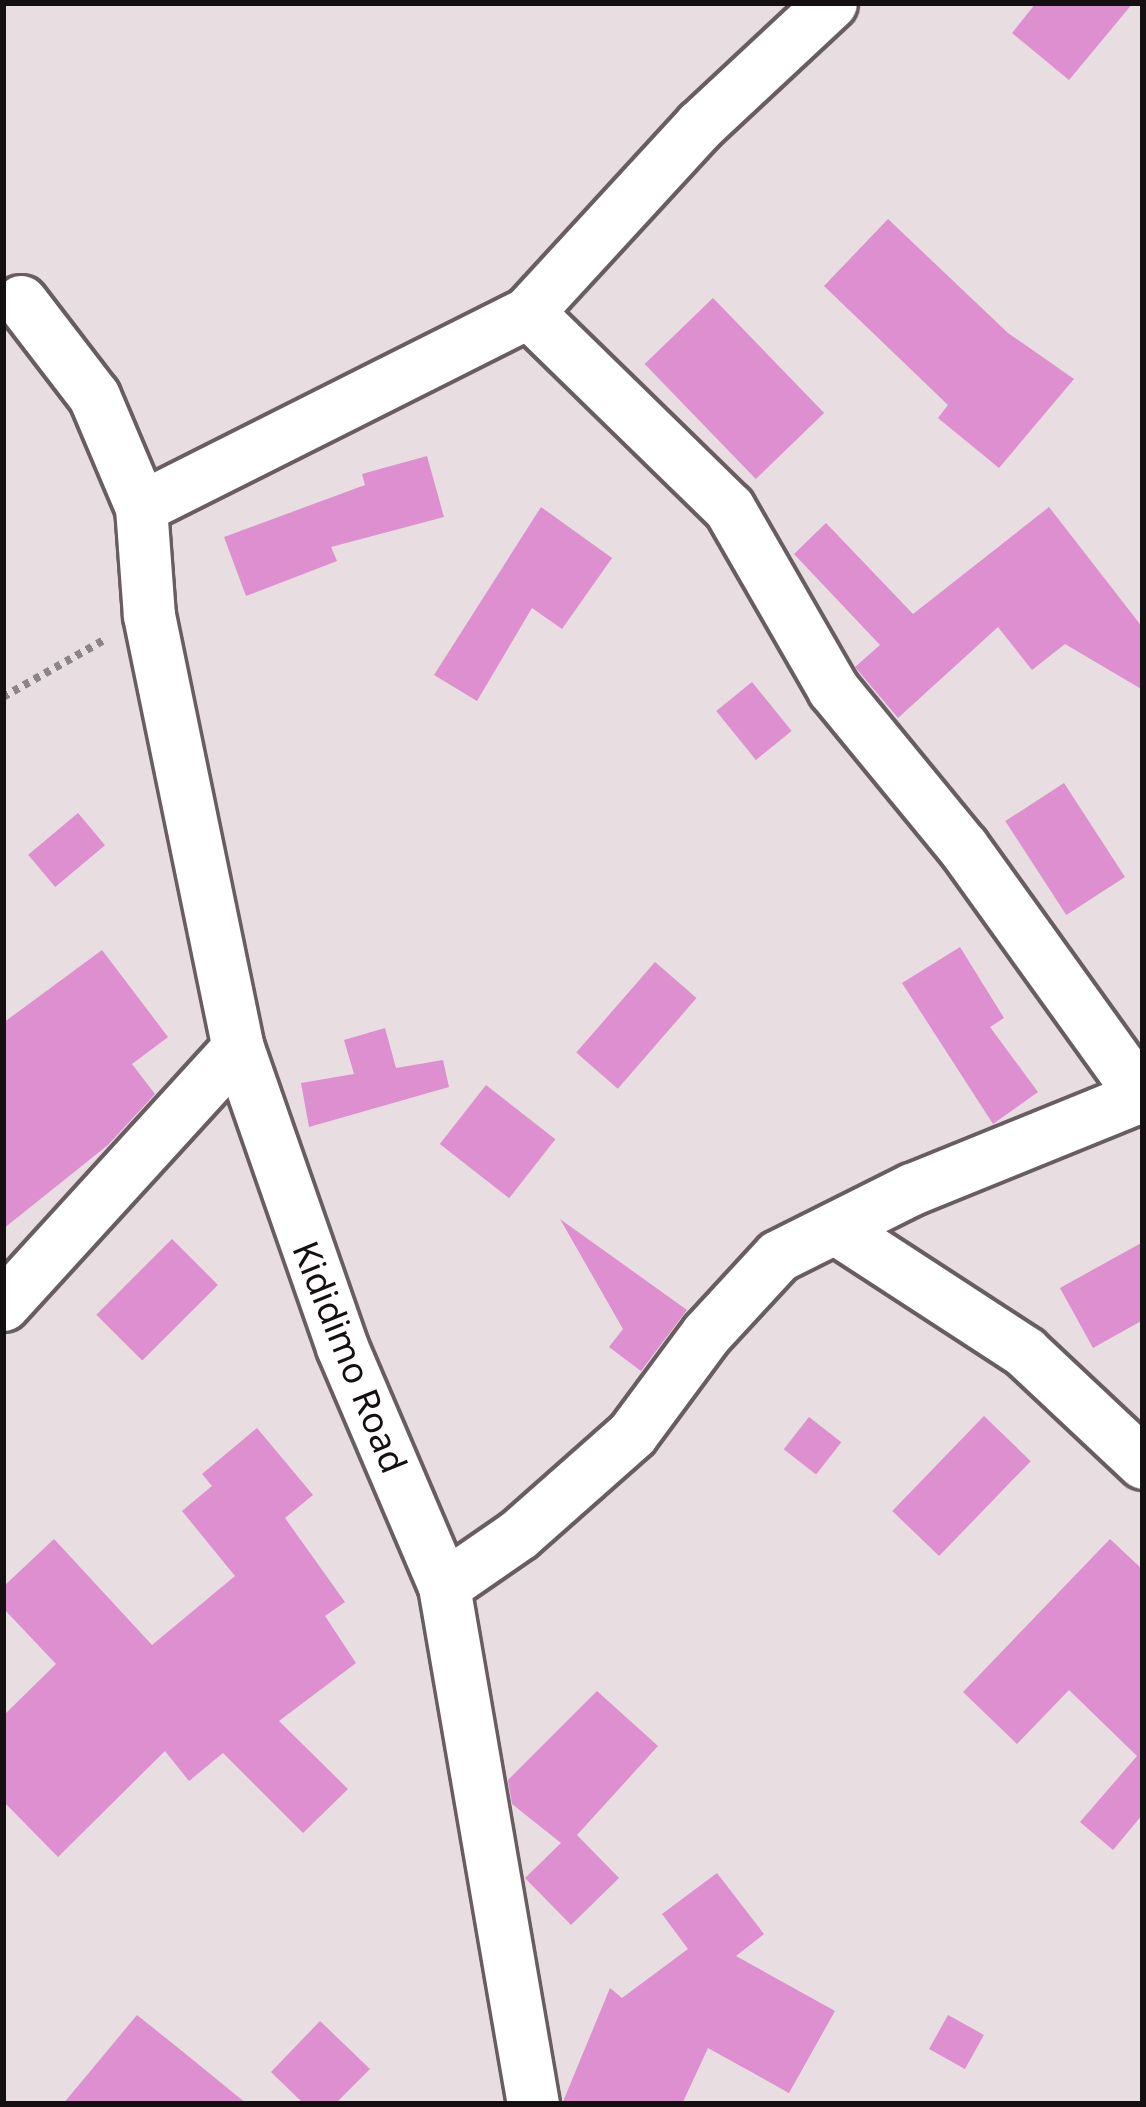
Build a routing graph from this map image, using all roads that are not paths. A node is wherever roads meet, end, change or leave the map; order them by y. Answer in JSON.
{"nodes":[{"id":1,"x":831,"y":3,"type":"edge"},
{"id":2,"x":20,"y":301,"type":"dead end"},
{"id":3,"x":528,"y":312,"type":"junction"},
{"id":4,"x":141,"y":507,"type":"junction"},
{"id":5,"x":238,"y":1048,"type":"junction"},
{"id":6,"x":1143,"y":1096,"type":"edge"},
{"id":7,"x":838,"y":1230,"type":"junction"},
{"id":8,"x":3,"y":1305,"type":"edge"},
{"id":9,"x":1143,"y":1463,"type":"edge"},
{"id":10,"x":444,"y":1586,"type":"junction"},
{"id":11,"x":533,"y":2104,"type":"edge"}],
"edges":[{"from":1,"to":3,"type":"street"},
{"from":2,"to":4,"type":"street","name":"Kididimo Road"},
{"from":3,"to":4,"type":"street"},
{"from":3,"to":6,"type":"street"},
{"from":4,"to":5,"type":"street","name":"Kididimo Road"},
{"from":5,"to":8,"type":"street"},
{"from":5,"to":10,"type":"street","name":"Kididimo Road"},
{"from":6,"to":7,"type":"street"},
{"from":7,"to":9,"type":"street"},
{"from":7,"to":10,"type":"street"},
{"from":10,"to":11,"type":"street","name":"Kididimo Road"}]}
